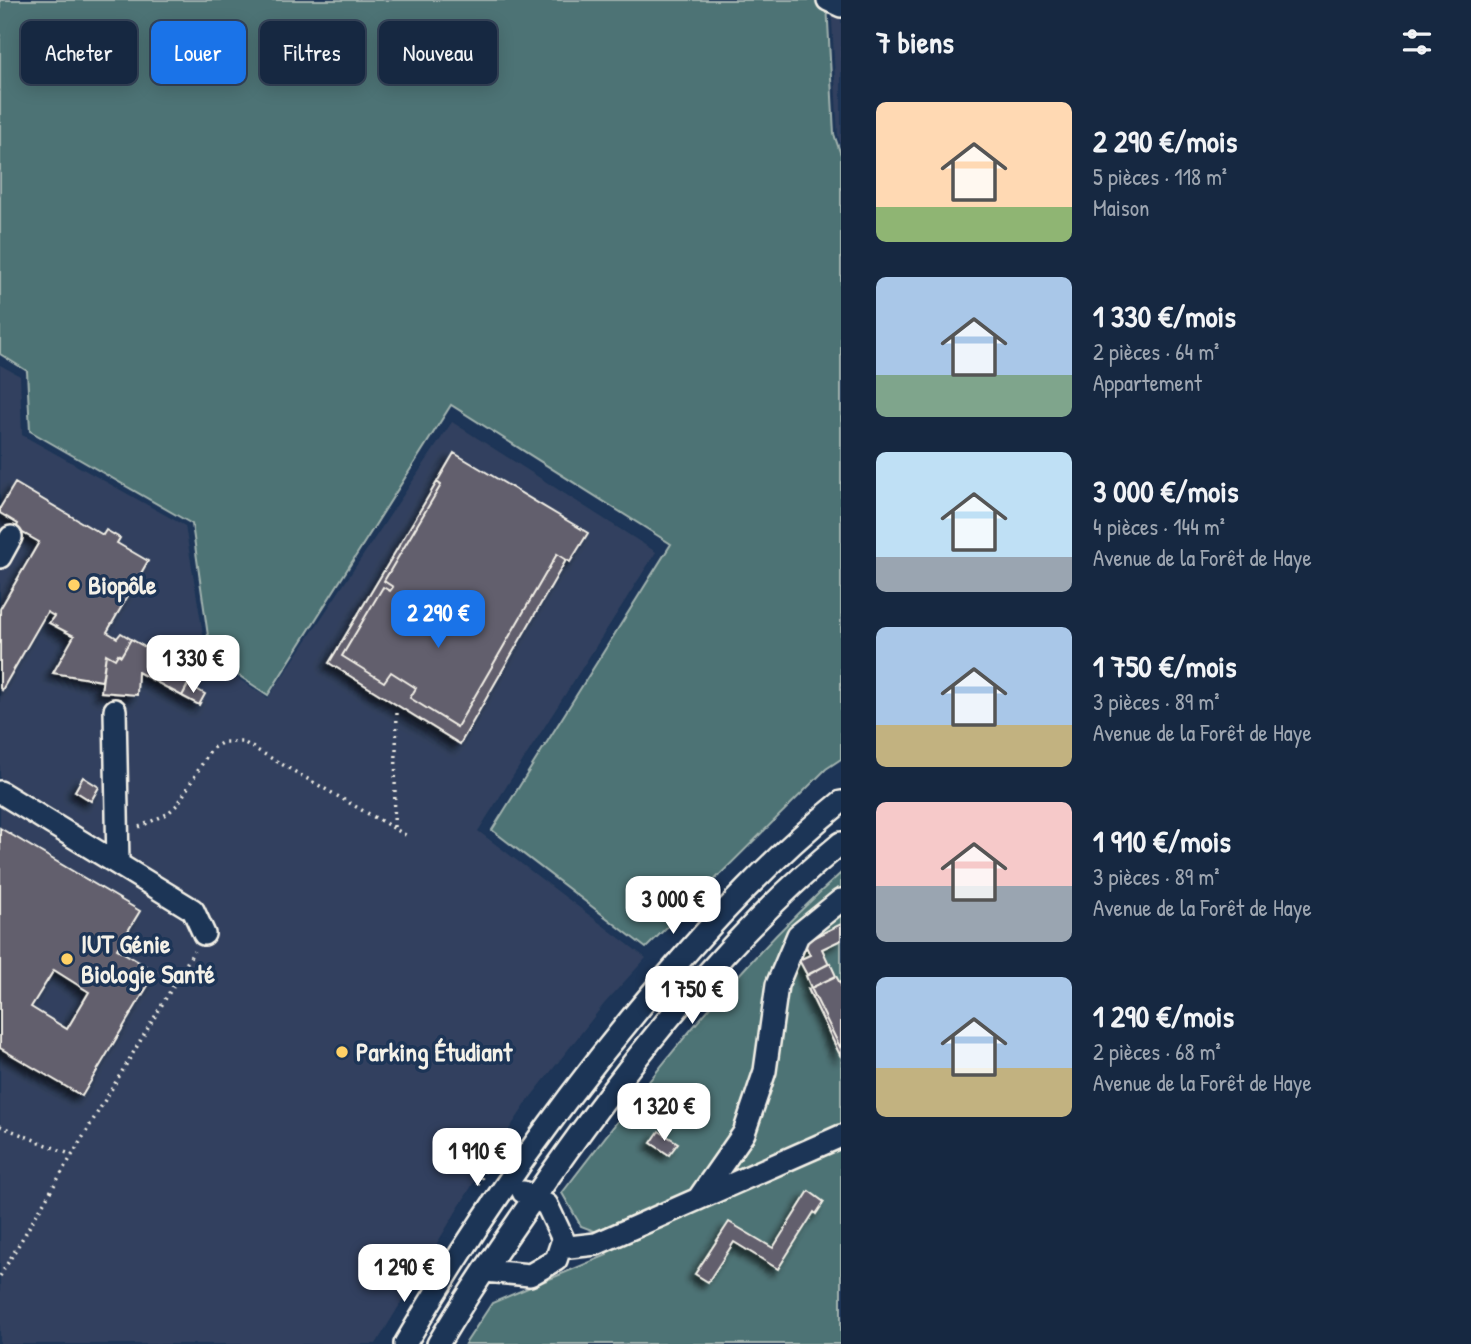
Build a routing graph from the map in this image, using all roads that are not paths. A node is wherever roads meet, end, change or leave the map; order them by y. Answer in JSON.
{"nodes":[{"id":1,"x":828,"y":0,"type":"edge"},
{"id":2,"x":841,"y":6,"type":"edge"},
{"id":3,"x":11,"y":537,"type":"dead end"},
{"id":4,"x":0,"y":557,"type":"edge"},
{"id":5,"x":115,"y":710,"type":"dead end"},
{"id":6,"x":0,"y":792,"type":"edge"},
{"id":7,"x":841,"y":802,"type":"edge"},
{"id":8,"x":841,"y":843,"type":"edge"},
{"id":9,"x":118,"y":863,"type":"junction"},
{"id":10,"x":841,"y":900,"type":"edge"},
{"id":11,"x":204,"y":934,"type":"road end"},
{"id":12,"x":841,"y":1136,"type":"edge"},
{"id":13,"x":507,"y":1181,"type":"junction"},
{"id":14,"x":534,"y":1199,"type":"junction"},
{"id":15,"x":698,"y":1199,"type":"junction"},
{"id":16,"x":561,"y":1248,"type":"junction"},
{"id":17,"x":485,"y":1271,"type":"junction"},
{"id":18,"x":405,"y":1344,"type":"edge"},
{"id":19,"x":438,"y":1344,"type":"edge"}],
"edges":[{"from":1,"to":2,"type":"street"},
{"from":3,"to":4,"type":"street"},
{"from":5,"to":9,"type":"street"},
{"from":6,"to":9,"type":"street"},
{"from":7,"to":13,"type":"street"},
{"from":8,"to":14,"type":"street"},
{"from":9,"to":11,"type":"street"},
{"from":10,"to":15,"type":"street"},
{"from":12,"to":15,"type":"street"},
{"from":13,"to":14,"type":"street"},
{"from":13,"to":18,"type":"street"},
{"from":14,"to":16,"type":"street"},
{"from":14,"to":17,"type":"street"},
{"from":15,"to":16,"type":"street"},
{"from":16,"to":17,"type":"street"},
{"from":17,"to":19,"type":"street"}]}
